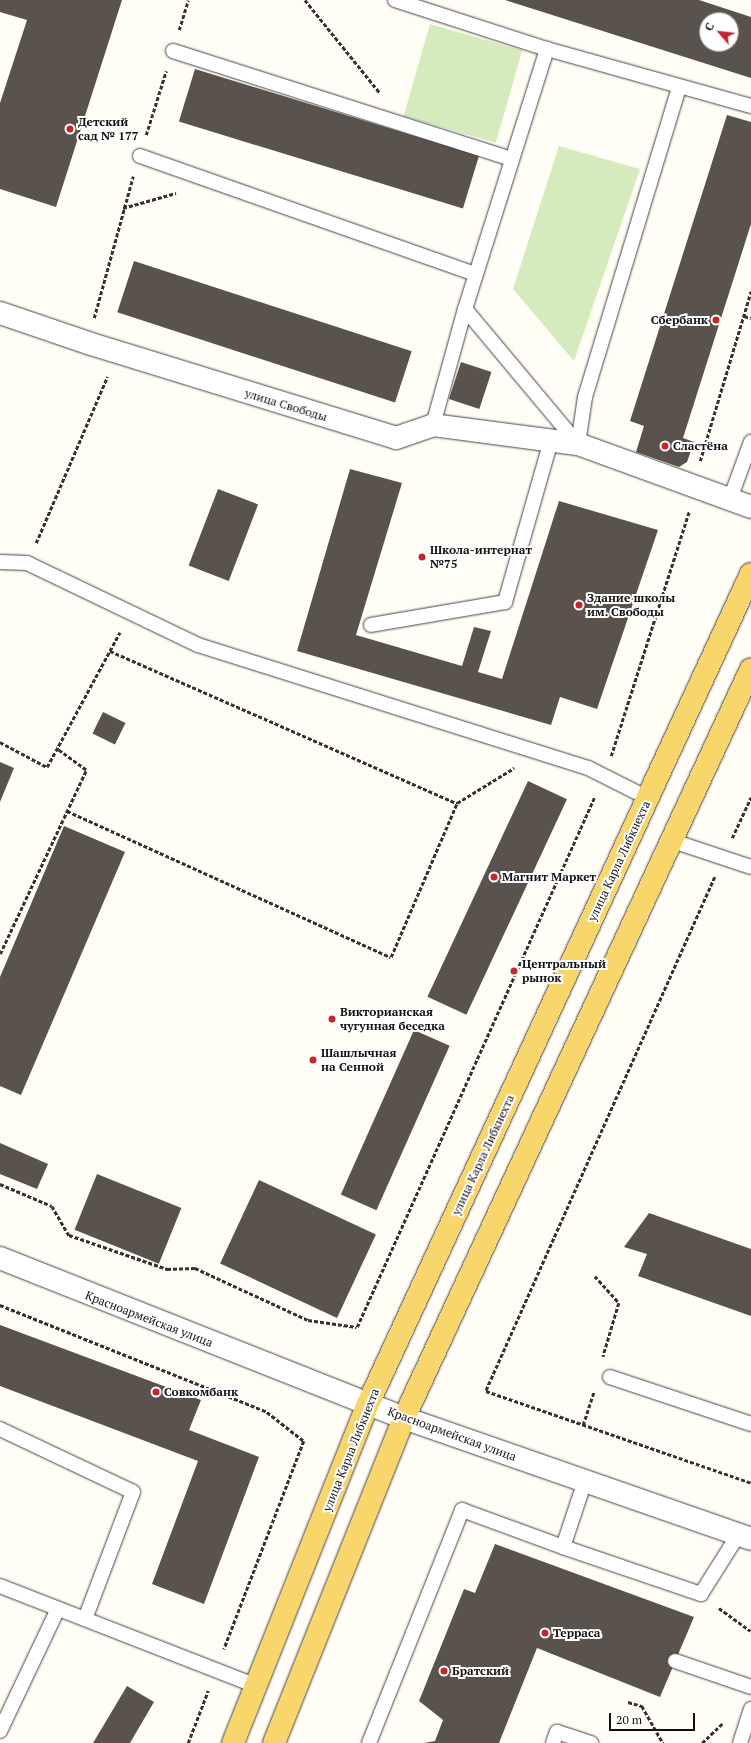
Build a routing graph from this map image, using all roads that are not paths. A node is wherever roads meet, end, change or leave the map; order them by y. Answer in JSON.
{"nodes":[{"id":1,"x":395,"y":0,"type":"edge"},
{"id":2,"x":547,"y":49,"type":"junction"},
{"id":3,"x":173,"y":51,"type":"road end"},
{"id":4,"x":679,"y":87,"type":"junction"},
{"id":5,"x":751,"y":106,"type":"edge"},
{"id":6,"x":140,"y":156,"type":"road end"},
{"id":7,"x":511,"y":159,"type":"junction"},
{"id":8,"x":476,"y":274,"type":"junction"},
{"id":9,"x":465,"y":309,"type":"junction"},
{"id":10,"x":0,"y":313,"type":"edge"},
{"id":11,"x":433,"y":425,"type":"junction"},
{"id":12,"x":552,"y":440,"type":"junction"},
{"id":13,"x":751,"y":442,"type":"edge"},
{"id":14,"x":578,"y":444,"type":"junction"},
{"id":15,"x":730,"y":499,"type":"junction"},
{"id":16,"x":751,"y":507,"type":"edge"},
{"id":17,"x":0,"y":562,"type":"edge"},
{"id":18,"x":751,"y":574,"type":"edge"},
{"id":19,"x":371,"y":625,"type":"dead end"},
{"id":20,"x":751,"y":669,"type":"edge"},
{"id":21,"x":648,"y":798,"type":"junction"},
{"id":22,"x":670,"y":840,"type":"junction"},
{"id":23,"x":751,"y":867,"type":"edge"},
{"id":24,"x":0,"y":1258,"type":"edge"},
{"id":25,"x":610,"y":1377,"type":"dead end"},
{"id":26,"x":368,"y":1404,"type":"junction"},
{"id":27,"x":404,"y":1418,"type":"junction"},
{"id":28,"x":751,"y":1424,"type":"edge"},
{"id":29,"x":0,"y":1428,"type":"edge"},
{"id":30,"x":584,"y":1481,"type":"junction"},
{"id":31,"x":745,"y":1537,"type":"edge"},
{"id":32,"x":563,"y":1547,"type":"junction"},
{"id":33,"x":0,"y":1586,"type":"edge"},
{"id":34,"x":58,"y":1608,"type":"junction"},
{"id":35,"x":85,"y":1619,"type":"junction"},
{"id":36,"x":675,"y":1661,"type":"dead end"},
{"id":37,"x":256,"y":1686,"type":"junction"},
{"id":38,"x":751,"y":1687,"type":"edge"},
{"id":39,"x":751,"y":1709,"type":"edge"},
{"id":40,"x":0,"y":1731,"type":"edge"},
{"id":41,"x":233,"y":1743,"type":"edge"},
{"id":42,"x":274,"y":1743,"type":"edge"},
{"id":43,"x":369,"y":1743,"type":"edge"},
{"id":44,"x":552,"y":1743,"type":"edge"},
{"id":45,"x":591,"y":1743,"type":"edge"},
{"id":46,"x":740,"y":1743,"type":"edge"}],
"edges":[{"from":1,"to":2,"type":"lane"},
{"from":2,"to":4,"type":"lane"},
{"from":2,"to":7,"type":"lane"},
{"from":3,"to":7,"type":"lane"},
{"from":4,"to":5,"type":"lane"},
{"from":4,"to":14,"type":"lane"},
{"from":6,"to":8,"type":"lane"},
{"from":7,"to":8,"type":"lane"},
{"from":8,"to":9,"type":"lane"},
{"from":9,"to":11,"type":"lane"},
{"from":9,"to":14,"type":"lane"},
{"from":10,"to":11,"type":"street","name":"улица Свободы"},
{"from":11,"to":12,"type":"street","name":"улица Свободы"},
{"from":12,"to":14,"type":"street","name":"улица Свободы"},
{"from":12,"to":19,"type":"lane"},
{"from":13,"to":15,"type":"lane"},
{"from":14,"to":15,"type":"street","name":"улица Свободы"},
{"from":15,"to":16,"type":"street","name":"улица Свободы"},
{"from":17,"to":21,"type":"lane"},
{"from":18,"to":21,"type":"main road","name":"улица Карла Либкнехта"},
{"from":20,"to":22,"type":"main road"},
{"from":21,"to":26,"type":"main road","name":"улица Карла Либкнехта"},
{"from":22,"to":23,"type":"lane"},
{"from":22,"to":27,"type":"main road"},
{"from":24,"to":26,"type":"street","name":"Красноармейская улица"},
{"from":25,"to":28,"type":"lane"},
{"from":26,"to":27,"type":"street","name":"Красноармейская улица"},
{"from":26,"to":37,"type":"main road","name":"улица Карла Либкнехта"},
{"from":27,"to":30,"type":"street","name":"Красноармейская улица"},
{"from":27,"to":42,"type":"main road"},
{"from":29,"to":35,"type":"lane"},
{"from":30,"to":31,"type":"street","name":"Красноармейская улица"},
{"from":30,"to":32,"type":"lane"},
{"from":31,"to":32,"type":"lane"},
{"from":32,"to":43,"type":"lane"},
{"from":33,"to":34,"type":"lane"},
{"from":34,"to":35,"type":"lane"},
{"from":34,"to":40,"type":"lane"},
{"from":35,"to":37,"type":"lane"},
{"from":36,"to":38,"type":"lane"},
{"from":37,"to":41,"type":"main road","name":"улица Карла Либкнехта"},
{"from":39,"to":46,"type":"lane"},
{"from":44,"to":45,"type":"lane"}]}
